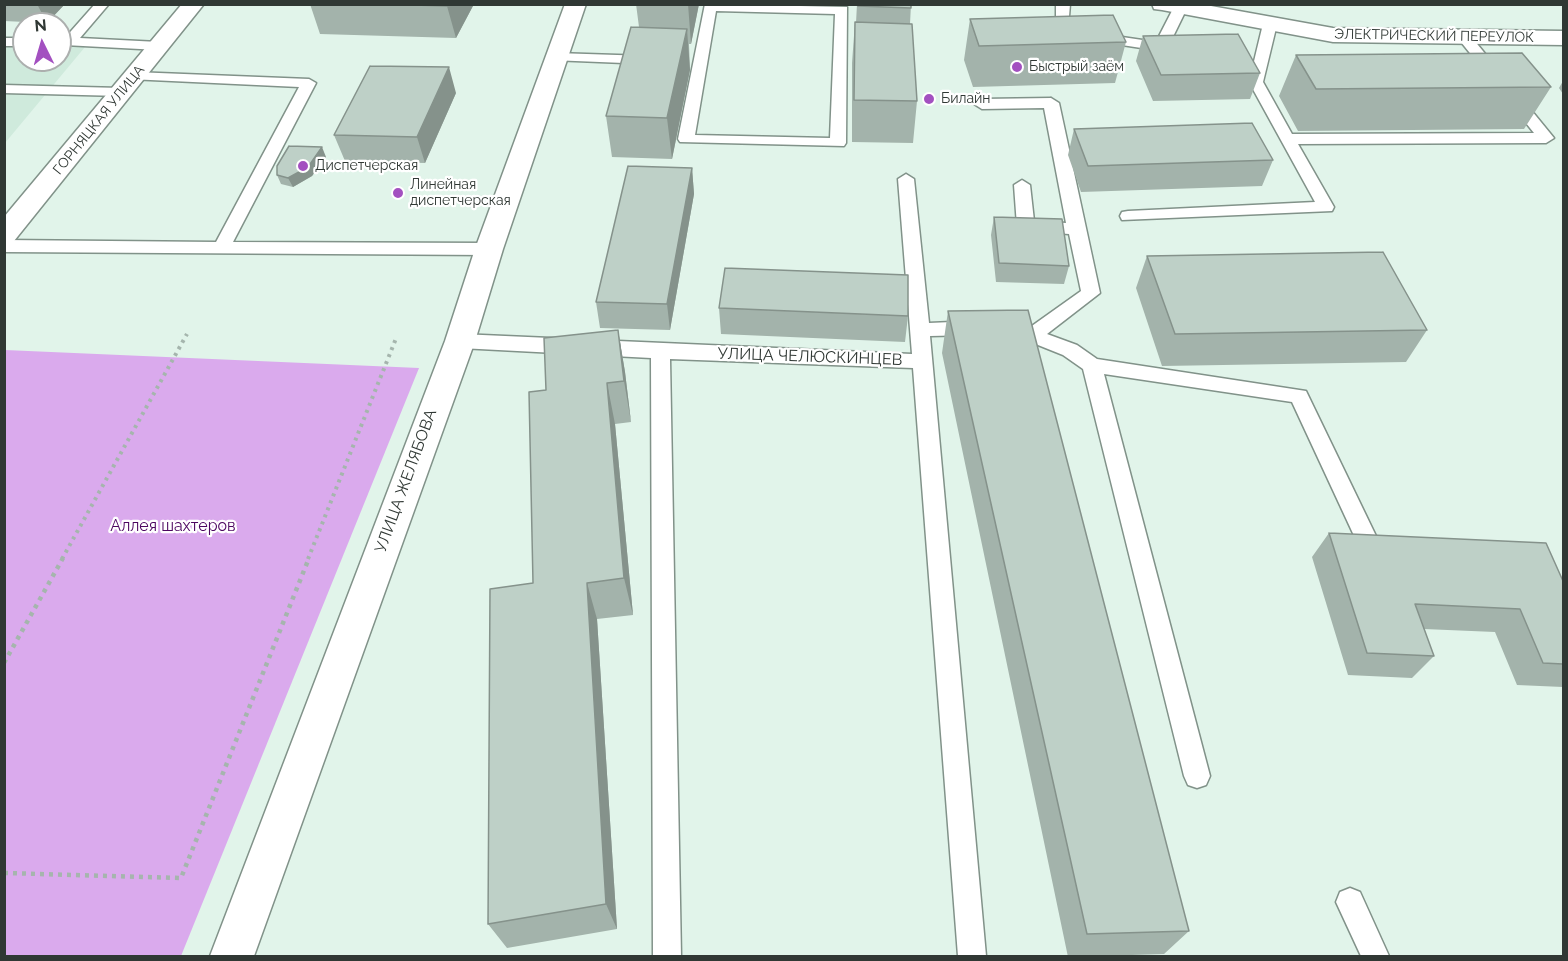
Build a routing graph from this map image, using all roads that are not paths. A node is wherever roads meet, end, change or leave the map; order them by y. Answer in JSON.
{"nodes":[{"id":1,"x":103,"y":4,"type":"edge"},
{"id":2,"x":194,"y":4,"type":"edge"},
{"id":3,"x":576,"y":4,"type":"edge"},
{"id":4,"x":1063,"y":4,"type":"edge"},
{"id":5,"x":1171,"y":6,"type":"edge"},
{"id":6,"x":1270,"y":24,"type":"junction"},
{"id":7,"x":72,"y":34,"type":"edge"},
{"id":8,"x":1464,"y":37,"type":"junction"},
{"id":9,"x":1563,"y":38,"type":"edge"},
{"id":10,"x":72,"y":42,"type":"edge"},
{"id":11,"x":159,"y":46,"type":"junction"},
{"id":12,"x":556,"y":57,"type":"junction"},
{"id":13,"x":667,"y":60,"type":"edge"},
{"id":14,"x":694,"y":61,"type":"joint"},
{"id":15,"x":127,"y":84,"type":"junction"},
{"id":16,"x":4,"y":89,"type":"edge"},
{"id":17,"x":982,"y":104,"type":"dead end"},
{"id":18,"x":1287,"y":139,"type":"junction"},
{"id":19,"x":906,"y":179,"type":"dead end"},
{"id":20,"x":1022,"y":185,"type":"dead end"},
{"id":21,"x":1128,"y":216,"type":"dead end"},
{"id":22,"x":1076,"y":229,"type":"junction"},
{"id":23,"x":4,"y":235,"type":"edge"},
{"id":24,"x":4,"y":246,"type":"edge"},
{"id":25,"x":221,"y":248,"type":"junction"},
{"id":26,"x":489,"y":249,"type":"junction"},
{"id":27,"x":920,"y":330,"type":"junction"},
{"id":28,"x":1032,"y":335,"type":"junction"},
{"id":29,"x":460,"y":341,"type":"junction"},
{"id":30,"x":660,"y":352,"type":"junction"},
{"id":31,"x":922,"y":361,"type":"junction"},
{"id":32,"x":1092,"y":365,"type":"junction"},
{"id":33,"x":1365,"y":536,"type":"edge"},
{"id":34,"x":1197,"y":776,"type":"dead end"},
{"id":35,"x":1350,"y":902,"type":"dead end"},
{"id":36,"x":232,"y":957,"type":"edge"},
{"id":37,"x":667,"y":957,"type":"edge"},
{"id":38,"x":972,"y":957,"type":"edge"},
{"id":39,"x":1375,"y":957,"type":"edge"}],
"edges":[{"from":1,"to":7,"type":"lane"},
{"from":2,"to":11,"type":"street","name":"ГОРНЯЦКАЯ УЛИЦА"},
{"from":3,"to":12,"type":"street","name":"УЛИЦА ЖЕЛЯБОВА"},
{"from":4,"to":5,"type":"lane"},
{"from":5,"to":6,"type":"street","name":"ЭЛЕКТРИЧЕСКИЙ ПЕРЕУЛОК"},
{"from":6,"to":8,"type":"street","name":"ЭЛЕКТРИЧЕСКИЙ ПЕРЕУЛОК"},
{"from":6,"to":18,"type":"lane"},
{"from":8,"to":9,"type":"street","name":"ЭЛЕКТРИЧЕСКИЙ ПЕРЕУЛОК"},
{"from":8,"to":18,"type":"lane"},
{"from":10,"to":11,"type":"lane"},
{"from":11,"to":15,"type":"street","name":"ГОРНЯЦКАЯ УЛИЦА"},
{"from":12,"to":13,"type":"lane"},
{"from":12,"to":26,"type":"street","name":"УЛИЦА ЖЕЛЯБОВА"},
{"from":14,"to":14,"type":"lane"},
{"from":15,"to":16,"type":"lane"},
{"from":15,"to":23,"type":"street","name":"ГОРНЯЦКАЯ УЛИЦА"},
{"from":15,"to":25,"type":"lane"},
{"from":17,"to":22,"type":"lane"},
{"from":18,"to":21,"type":"lane"},
{"from":19,"to":27,"type":"lane","name":"УЛИЦА ЧЕЛЮСКИНЦЕВ"},
{"from":20,"to":22,"type":"lane"},
{"from":22,"to":28,"type":"lane"},
{"from":24,"to":25,"type":"lane"},
{"from":25,"to":26,"type":"lane"},
{"from":26,"to":29,"type":"street","name":"УЛИЦА ЖЕЛЯБОВА"},
{"from":27,"to":28,"type":"lane"},
{"from":27,"to":31,"type":"lane","name":"УЛИЦА ЧЕЛЮСКИНЦЕВ"},
{"from":28,"to":32,"type":"lane"},
{"from":29,"to":30,"type":"lane","name":"УЛИЦА ЧЕЛЮСКИНЦЕВ"},
{"from":29,"to":36,"type":"street","name":"УЛИЦА ЖЕЛЯБОВА"},
{"from":30,"to":31,"type":"lane","name":"УЛИЦА ЧЕЛЮСКИНЦЕВ"},
{"from":30,"to":37,"type":"lane"},
{"from":31,"to":38,"type":"lane"},
{"from":32,"to":33,"type":"lane"},
{"from":32,"to":34,"type":"lane"},
{"from":35,"to":39,"type":"lane"}]}
